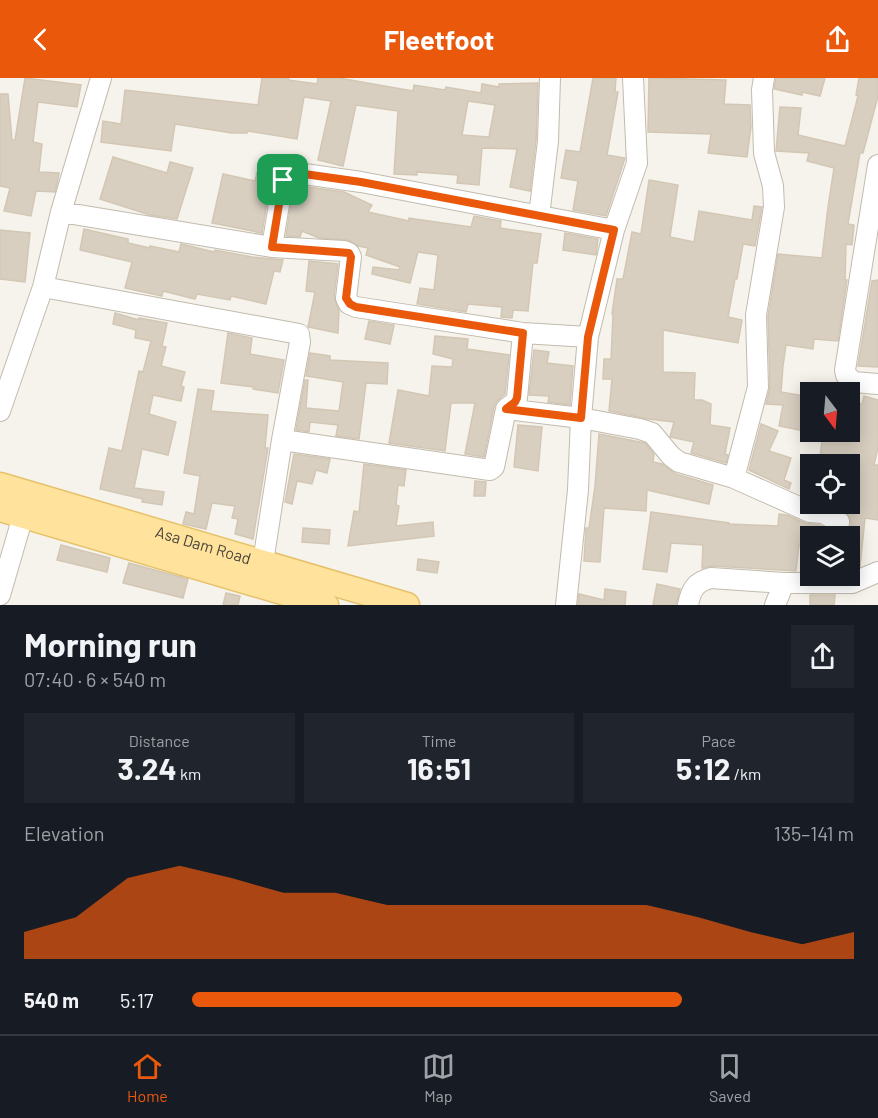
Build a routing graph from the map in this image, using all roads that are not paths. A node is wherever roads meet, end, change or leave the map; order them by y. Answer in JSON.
{"nodes":[{"id":1,"x":101,"y":78,"type":"edge"},
{"id":2,"x":550,"y":78,"type":"edge"},
{"id":3,"x":633,"y":78,"type":"edge"},
{"id":4,"x":764,"y":78,"type":"edge"},
{"id":5,"x":878,"y":165,"type":"edge"},
{"id":6,"x":61,"y":212,"type":"junction"},
{"id":7,"x":539,"y":216,"type":"junction"},
{"id":8,"x":614,"y":230,"type":"junction"},
{"id":9,"x":272,"y":247,"type":"junction"},
{"id":10,"x":43,"y":287,"type":"junction"},
{"id":11,"x":523,"y":333,"type":"junction"},
{"id":12,"x":588,"y":337,"type":"junction"},
{"id":13,"x":878,"y":384,"type":"edge"},
{"id":14,"x":506,"y":409,"type":"junction"},
{"id":15,"x":0,"y":411,"type":"edge"},
{"id":16,"x":581,"y":418,"type":"junction"},
{"id":17,"x":282,"y":440,"type":"junction"},
{"id":18,"x":734,"y":478,"type":"junction"},
{"id":19,"x":0,"y":485,"type":"edge"},
{"id":20,"x":0,"y":509,"type":"edge"},
{"id":21,"x":23,"y":516,"type":"junction"},
{"id":22,"x":838,"y":526,"type":"edge"},
{"id":23,"x":143,"y":540,"type":"junction"},
{"id":24,"x":263,"y":562,"type":"junction"},
{"id":25,"x":878,"y":572,"type":"edge"},
{"id":26,"x":860,"y":580,"type":"edge"},
{"id":27,"x":800,"y":582,"type":"edge"},
{"id":28,"x":784,"y":583,"type":"junction"},
{"id":29,"x":0,"y":595,"type":"edge"},
{"id":30,"x":326,"y":605,"type":"edge"},
{"id":31,"x":407,"y":605,"type":"edge"},
{"id":32,"x":566,"y":605,"type":"edge"},
{"id":33,"x":688,"y":605,"type":"edge"},
{"id":34,"x":775,"y":605,"type":"edge"}],
"edges":[{"from":1,"to":6,"type":"street"},
{"from":2,"to":7,"type":"street"},
{"from":3,"to":8,"type":"street"},
{"from":4,"to":18,"type":"street"},
{"from":5,"to":13,"type":"street"},
{"from":6,"to":9,"type":"street"},
{"from":6,"to":10,"type":"street"},
{"from":7,"to":8,"type":"street"},
{"from":7,"to":9,"type":"street"},
{"from":8,"to":12,"type":"street"},
{"from":9,"to":11,"type":"street"},
{"from":10,"to":15,"type":"street"},
{"from":10,"to":17,"type":"street"},
{"from":11,"to":12,"type":"street"},
{"from":11,"to":14,"type":"street"},
{"from":12,"to":16,"type":"street"},
{"from":14,"to":16,"type":"street"},
{"from":14,"to":17,"type":"street"},
{"from":16,"to":18,"type":"street"},
{"from":16,"to":32,"type":"street"},
{"from":17,"to":24,"type":"street"},
{"from":18,"to":22,"type":"street"},
{"from":19,"to":23,"type":"main road","name":"Asa Dam Road"},
{"from":20,"to":21,"type":"main road","name":"Asa Dam Road"},
{"from":21,"to":23,"type":"main road","name":"Asa Dam Road"},
{"from":21,"to":29,"type":"street"},
{"from":23,"to":24,"type":"main road","name":"Asa Dam Road"},
{"from":23,"to":30,"type":"main road","name":"Asa Dam Road"},
{"from":24,"to":31,"type":"main road","name":"Asa Dam Road"},
{"from":25,"to":26,"type":"street"},
{"from":27,"to":28,"type":"street"},
{"from":28,"to":33,"type":"street"},
{"from":28,"to":34,"type":"street"}]}
